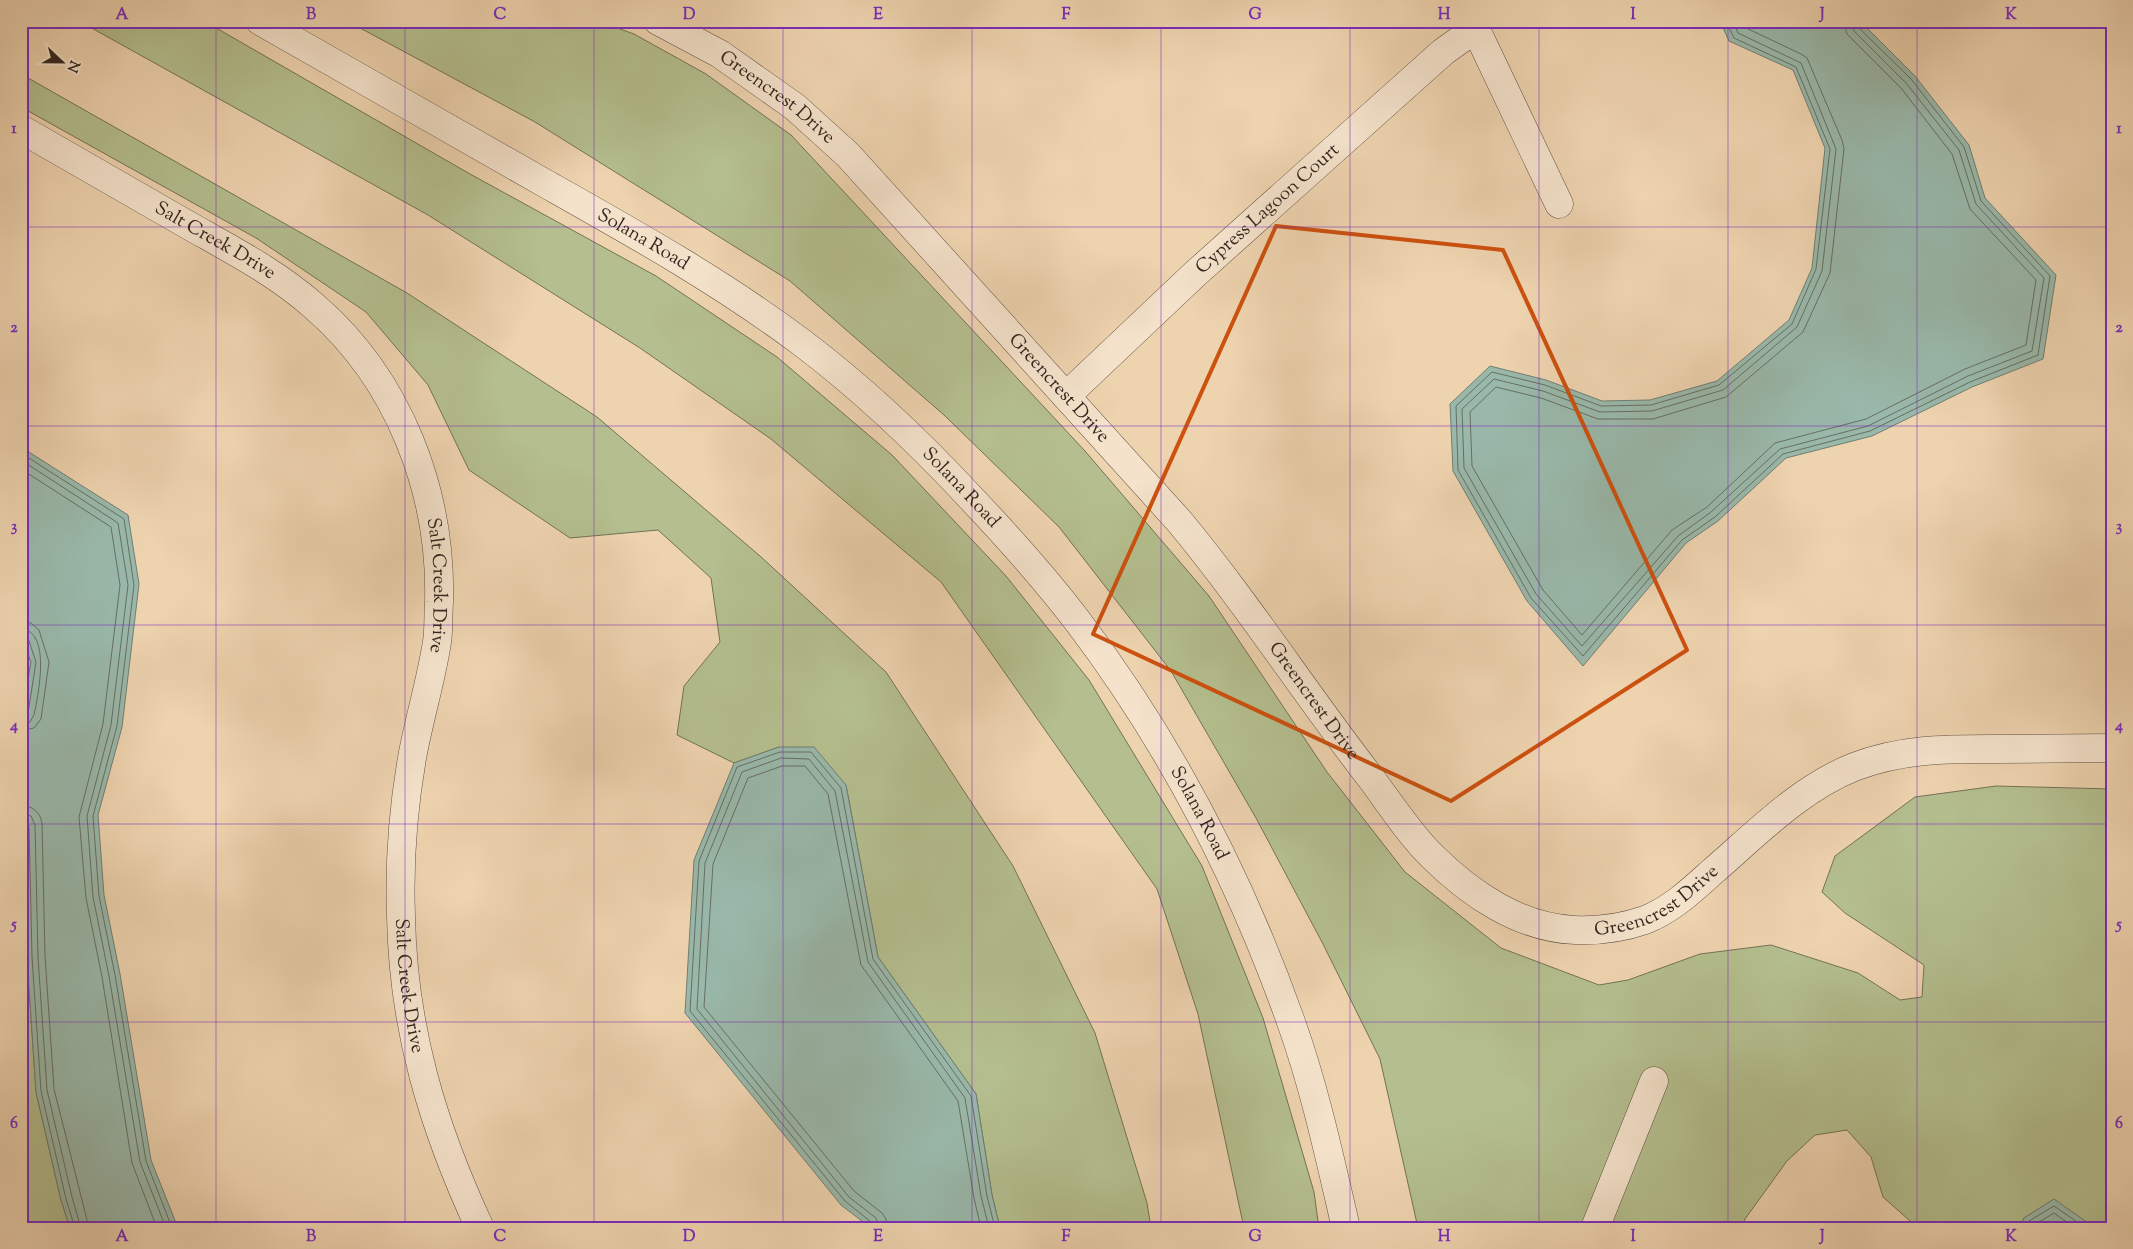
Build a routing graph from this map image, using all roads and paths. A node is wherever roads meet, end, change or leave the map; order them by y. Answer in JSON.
{"nodes":[{"id":1,"x":260,"y":21,"type":"edge"},
{"id":2,"x":658,"y":21,"type":"edge"},
{"id":3,"x":1474,"y":25,"type":"edge"},
{"id":4,"x":21,"y":129,"type":"edge"},
{"id":5,"x":1559,"y":204,"type":"dead end"},
{"id":6,"x":1066,"y":396,"type":"junction"},
{"id":7,"x":2112,"y":748,"type":"edge"},
{"id":8,"x":1654,"y":1081,"type":"dead end"},
{"id":9,"x":480,"y":1228,"type":"edge"},
{"id":10,"x":1346,"y":1228,"type":"edge"},
{"id":11,"x":1594,"y":1228,"type":"edge"}],
"edges":[{"from":1,"to":10,"type":"street","name":"Solana Road"},
{"from":2,"to":6,"type":"street","name":"Greencrest Drive"},
{"from":3,"to":5,"type":"street","name":"Cypress Lagoon Court"},
{"from":3,"to":6,"type":"street","name":"Cypress Lagoon Court"},
{"from":4,"to":9,"type":"street","name":"Salt Creek Drive"},
{"from":6,"to":7,"type":"street","name":"Greencrest Drive"},
{"from":8,"to":11,"type":"street"}]}
